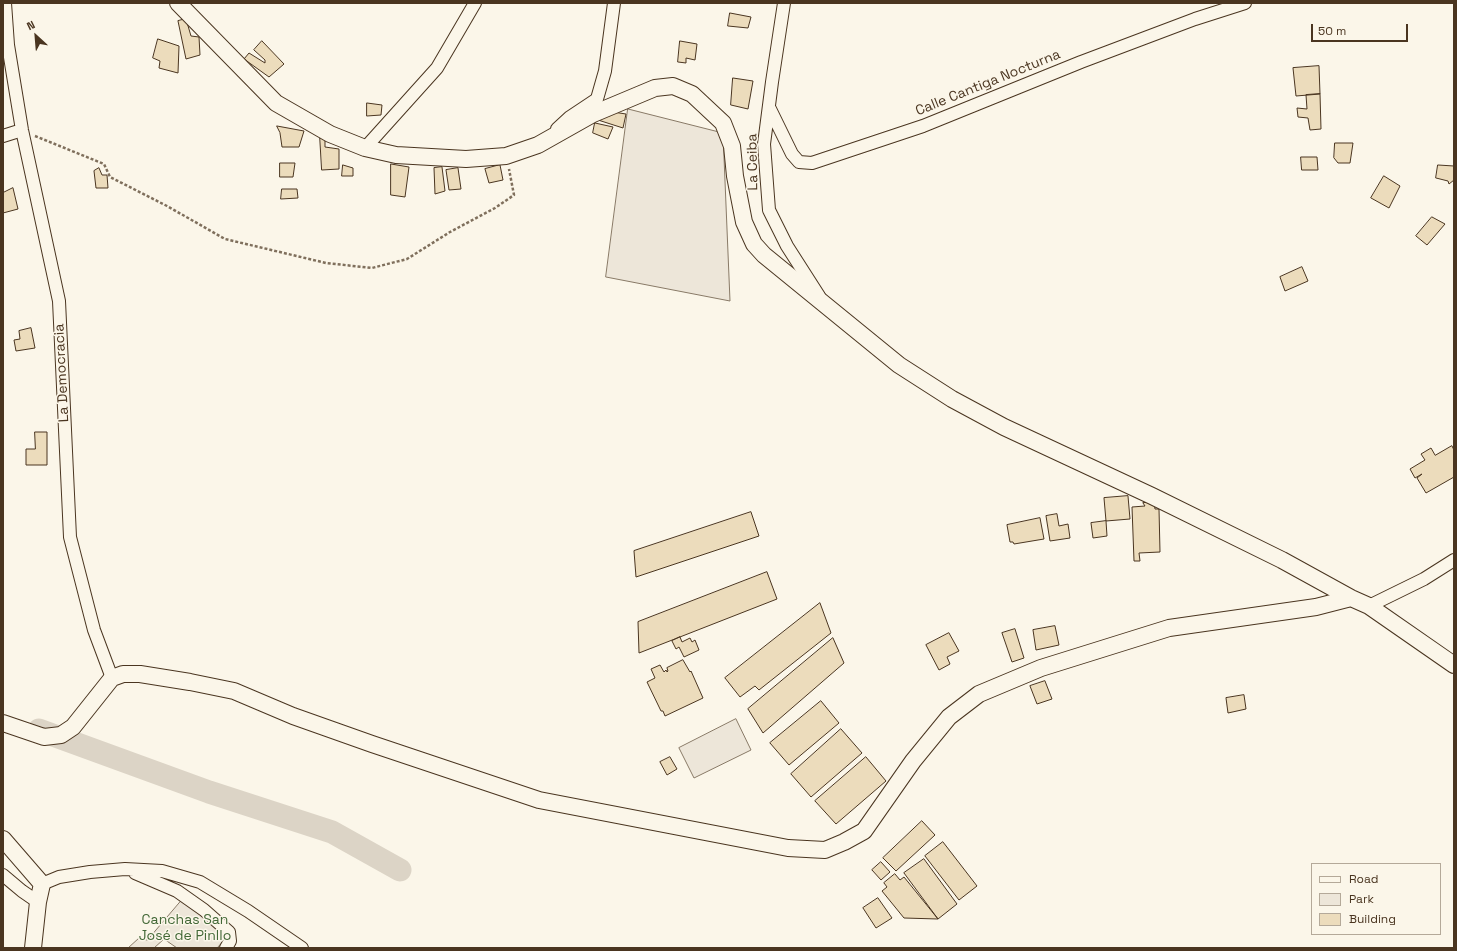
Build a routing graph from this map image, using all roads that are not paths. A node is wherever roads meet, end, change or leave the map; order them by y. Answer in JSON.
{"nodes":[{"id":1,"x":5,"y":3,"type":"edge"},
{"id":2,"x":178,"y":3,"type":"edge"},
{"id":3,"x":475,"y":3,"type":"edge"},
{"id":4,"x":614,"y":3,"type":"edge"},
{"id":5,"x":784,"y":3,"type":"edge"},
{"id":6,"x":1245,"y":3,"type":"edge"},
{"id":7,"x":770,"y":109,"type":"junction"},
{"id":8,"x":22,"y":130,"type":"junction"},
{"id":9,"x":3,"y":136,"type":"edge"},
{"id":10,"x":538,"y":145,"type":"junction"},
{"id":11,"x":365,"y":148,"type":"junction"},
{"id":12,"x":826,"y":306,"type":"junction"},
{"id":13,"x":1454,"y":560,"type":"edge"},
{"id":14,"x":1350,"y":598,"type":"junction"},
{"id":15,"x":1369,"y":606,"type":"junction"},
{"id":16,"x":1454,"y":665,"type":"edge"},
{"id":17,"x":112,"y":678,"type":"junction"},
{"id":18,"x":3,"y":723,"type":"edge"},
{"id":19,"x":3,"y":839,"type":"edge"},
{"id":20,"x":125,"y":869,"type":"junction"},
{"id":21,"x":3,"y":875,"type":"edge"},
{"id":22,"x":42,"y":884,"type":"junction"},
{"id":23,"x":38,"y":902,"type":"junction"},
{"id":24,"x":33,"y":948,"type":"edge"},
{"id":25,"x":226,"y":948,"type":"edge"},
{"id":26,"x":302,"y":948,"type":"edge"}],
"edges":[{"from":1,"to":8,"type":"street","name":"La Democracia"},
{"from":2,"to":11,"type":"street"},
{"from":3,"to":11,"type":"street"},
{"from":4,"to":10,"type":"street"},
{"from":5,"to":7,"type":"street","name":"La Ceiba"},
{"from":6,"to":7,"type":"street","name":"Calle Cantiga Nocturna"},
{"from":7,"to":12,"type":"street","name":"La Ceiba"},
{"from":8,"to":9,"type":"street"},
{"from":8,"to":17,"type":"street","name":"La Democracia"},
{"from":10,"to":11,"type":"street"},
{"from":10,"to":12,"type":"street"},
{"from":12,"to":14,"type":"street"},
{"from":13,"to":15,"type":"street"},
{"from":14,"to":15,"type":"street"},
{"from":14,"to":17,"type":"street"},
{"from":15,"to":16,"type":"street"},
{"from":17,"to":18,"type":"street"},
{"from":19,"to":22,"type":"street"},
{"from":20,"to":22,"type":"street"},
{"from":20,"to":25,"type":"street"},
{"from":20,"to":26,"type":"street"},
{"from":21,"to":23,"type":"street"},
{"from":22,"to":23,"type":"street"},
{"from":23,"to":24,"type":"street"}]}
